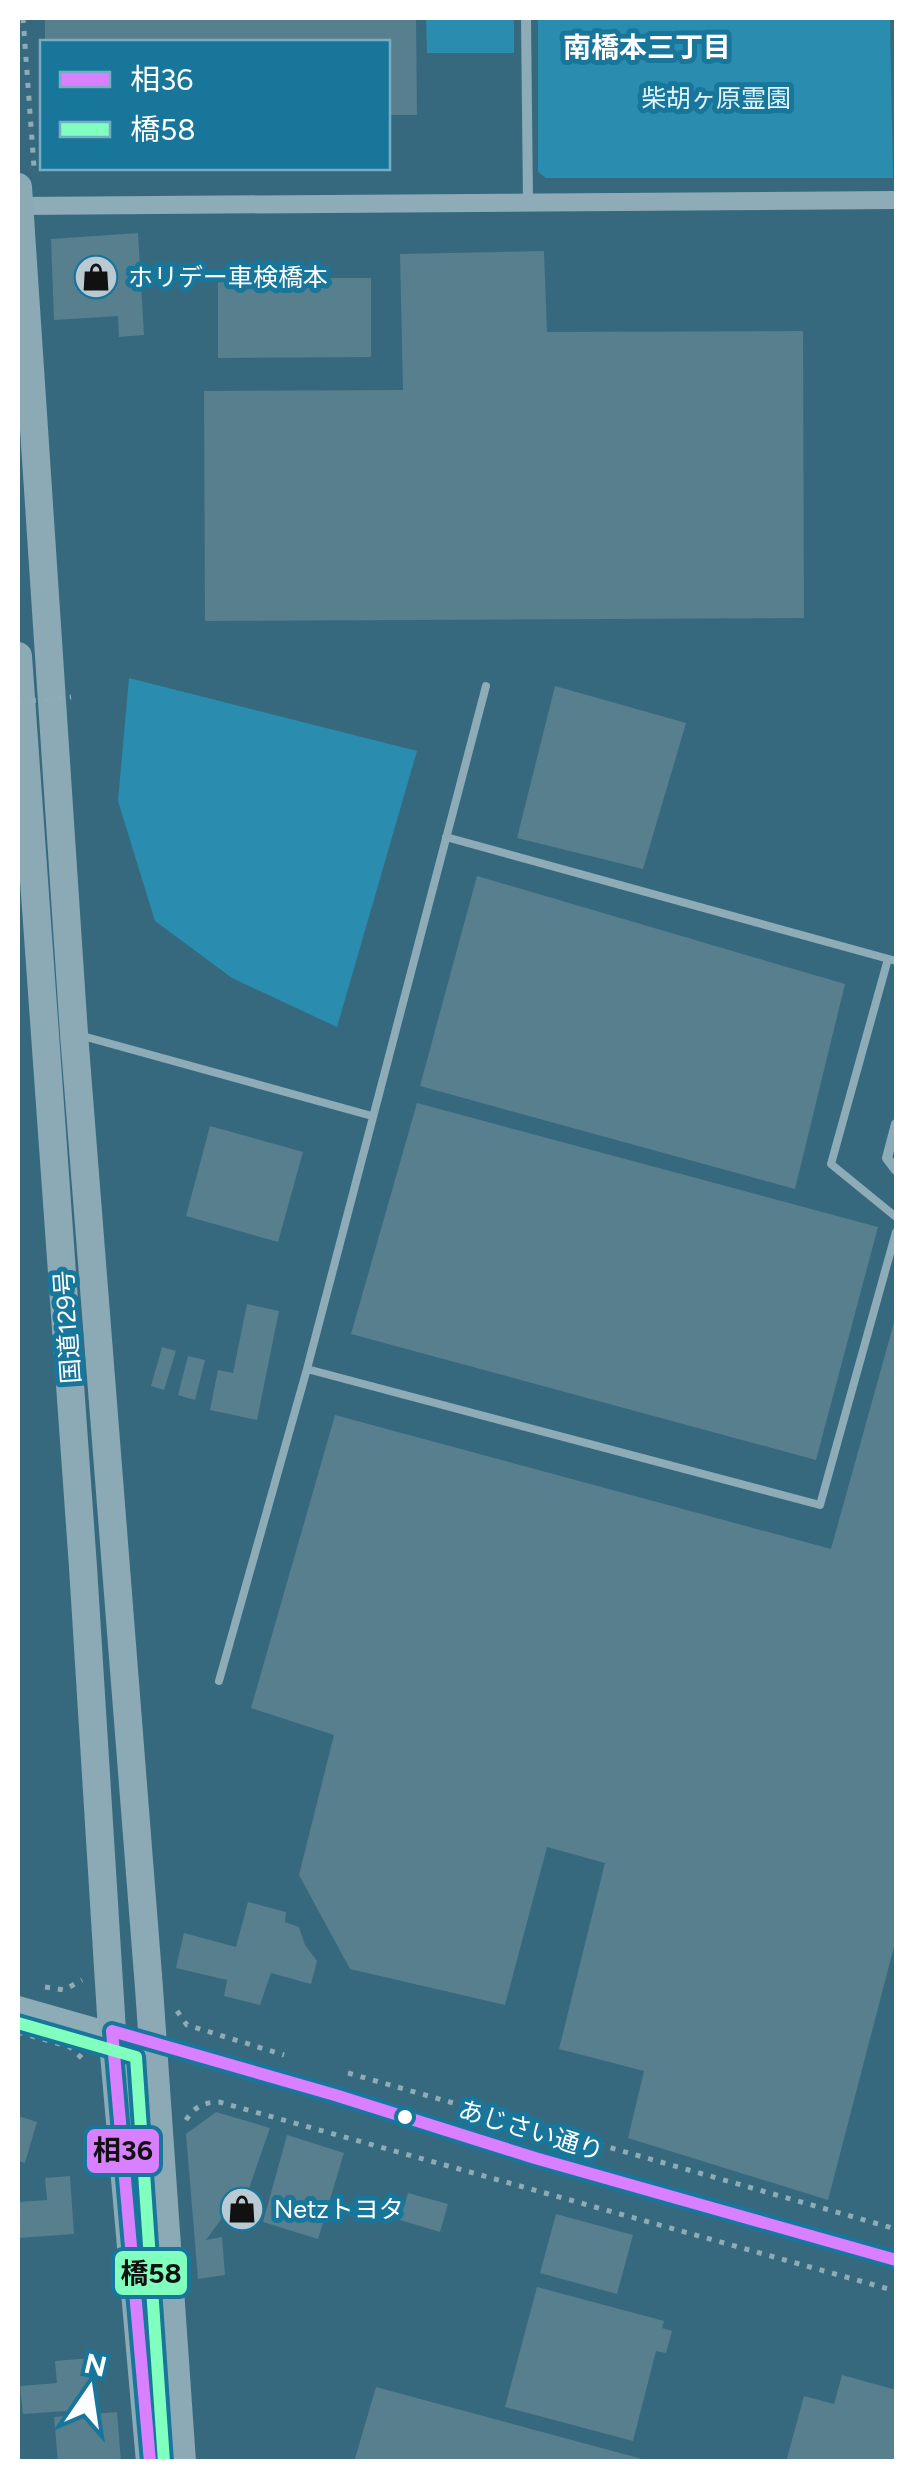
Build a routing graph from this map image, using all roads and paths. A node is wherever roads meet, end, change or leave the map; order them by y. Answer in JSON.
{"nodes":[{"id":1,"x":23,"y":18,"type":"edge"},
{"id":2,"x":526,"y":18,"type":"edge"},
{"id":3,"x":22,"y":193,"type":"edge"},
{"id":4,"x":896,"y":200,"type":"edge"},
{"id":5,"x":528,"y":203,"type":"junction"},
{"id":6,"x":18,"y":656,"type":"edge"},
{"id":7,"x":48,"y":666,"type":"junction"},
{"id":8,"x":18,"y":667,"type":"edge"},
{"id":9,"x":486,"y":686,"type":"dead end"},
{"id":10,"x":70,"y":697,"type":"dead end"},
{"id":11,"x":18,"y":702,"type":"edge"},
{"id":12,"x":446,"y":837,"type":"junction"},
{"id":13,"x":892,"y":960,"type":"edge"},
{"id":14,"x":74,"y":1034,"type":"junction"},
{"id":15,"x":372,"y":1116,"type":"junction"},
{"id":16,"x":896,"y":1124,"type":"edge"},
{"id":17,"x":896,"y":1170,"type":"edge"},
{"id":18,"x":896,"y":1216,"type":"edge"},
{"id":19,"x":896,"y":1232,"type":"edge"},
{"id":20,"x":306,"y":1368,"type":"junction"},
{"id":21,"x":219,"y":1681,"type":"dead end"},
{"id":22,"x":32,"y":1984,"type":"dead end"},
{"id":23,"x":64,"y":1990,"type":"dead end"},
{"id":24,"x":18,"y":2005,"type":"edge"},
{"id":25,"x":112,"y":2031,"type":"junction"},
{"id":26,"x":18,"y":2032,"type":"edge"},
{"id":27,"x":204,"y":2032,"type":"dead end"},
{"id":28,"x":154,"y":2043,"type":"junction"},
{"id":29,"x":70,"y":2047,"type":"dead end"},
{"id":30,"x":300,"y":2060,"type":"dead end"},
{"id":31,"x":338,"y":2070,"type":"dead end"},
{"id":32,"x":185,"y":2121,"type":"dead end"},
{"id":33,"x":896,"y":2229,"type":"edge"},
{"id":34,"x":896,"y":2260,"type":"edge"},
{"id":35,"x":896,"y":2291,"type":"edge"},
{"id":36,"x":150,"y":2462,"type":"edge"},
{"id":37,"x":182,"y":2462,"type":"edge"}],
"edges":[{"from":1,"to":3,"type":"path"},
{"from":2,"to":5,"type":"street"},
{"from":3,"to":5,"type":"street"},
{"from":3,"to":7,"type":"highway","name":"国道129号"},
{"from":4,"to":5,"type":"street"},
{"from":6,"to":8,"type":"highway","name":"国道129号"},
{"from":7,"to":8,"type":"street"},
{"from":7,"to":14,"type":"highway","name":"国道129号"},
{"from":8,"to":25,"type":"highway","name":"国道129号"},
{"from":9,"to":12,"type":"lane"},
{"from":10,"to":11,"type":"path","bridge":true},
{"from":12,"to":13,"type":"lane"},
{"from":12,"to":15,"type":"lane"},
{"from":13,"to":18,"type":"lane"},
{"from":14,"to":15,"type":"lane"},
{"from":14,"to":28,"type":"highway","name":"国道129号"},
{"from":15,"to":20,"type":"lane"},
{"from":16,"to":17,"type":"street"},
{"from":19,"to":20,"type":"lane"},
{"from":20,"to":21,"type":"lane"},
{"from":22,"to":23,"type":"path"},
{"from":24,"to":25,"type":"street"},
{"from":25,"to":28,"type":"street","name":"あじさい通り"},
{"from":25,"to":36,"type":"highway","name":"国道129号"},
{"from":26,"to":29,"type":"path"},
{"from":27,"to":30,"type":"path"},
{"from":28,"to":34,"type":"street","name":"あじさい通り"},
{"from":28,"to":37,"type":"highway","name":"国道129号"},
{"from":31,"to":33,"type":"path"},
{"from":32,"to":35,"type":"path"}]}
